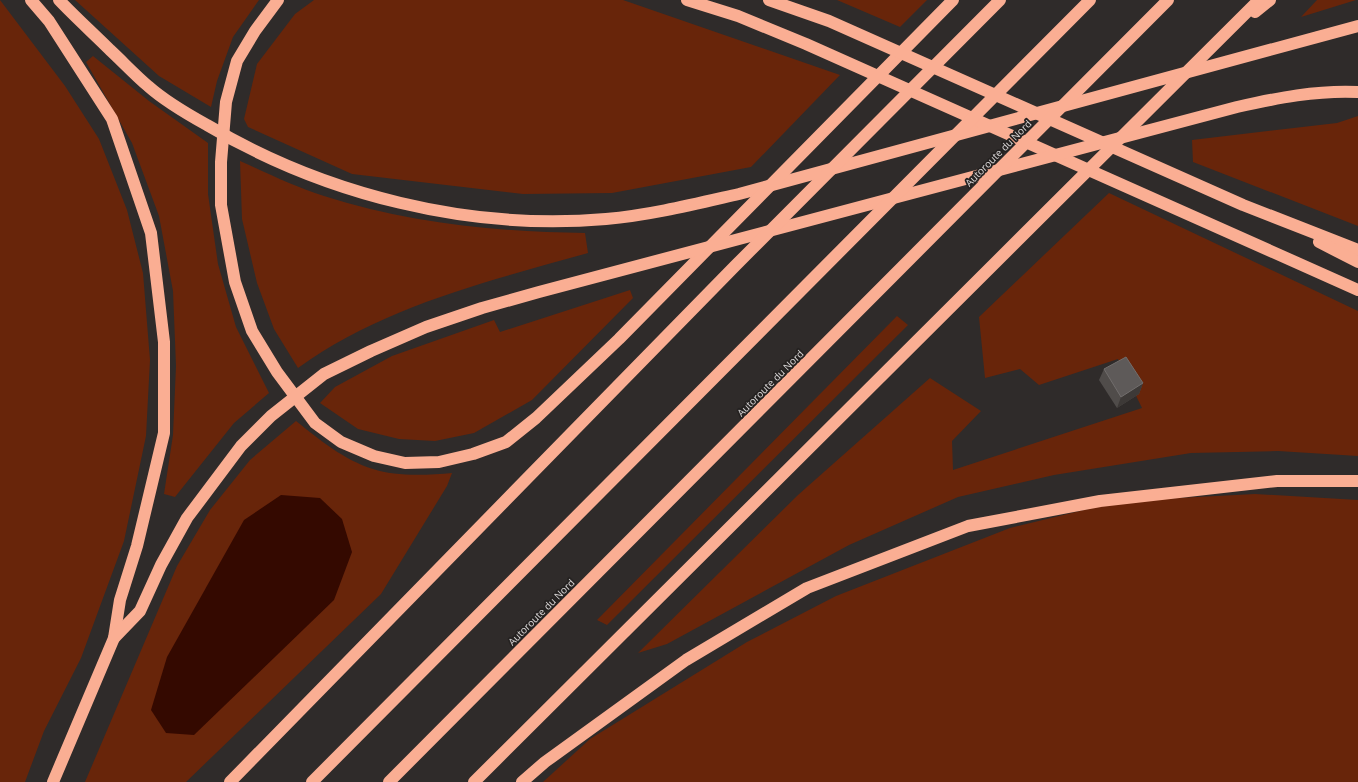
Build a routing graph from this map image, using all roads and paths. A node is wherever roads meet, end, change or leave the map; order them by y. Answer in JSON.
{"nodes":[{"id":1,"x":31,"y":0,"type":"edge"},
{"id":2,"x":59,"y":0,"type":"edge"},
{"id":3,"x":278,"y":0,"type":"edge"},
{"id":4,"x":687,"y":0,"type":"edge"},
{"id":5,"x":769,"y":0,"type":"edge"},
{"id":6,"x":953,"y":0,"type":"edge"},
{"id":7,"x":1000,"y":0,"type":"edge"},
{"id":8,"x":1090,"y":0,"type":"edge"},
{"id":9,"x":1168,"y":0,"type":"edge"},
{"id":10,"x":1259,"y":0,"type":"edge"},
{"id":11,"x":1270,"y":0,"type":"edge"},
{"id":12,"x":1358,"y":26,"type":"edge"},
{"id":13,"x":1224,"y":36,"type":"junction"},
{"id":14,"x":1358,"y":92,"type":"edge"},
{"id":15,"x":1243,"y":205,"type":"junction"},
{"id":16,"x":1358,"y":250,"type":"edge"},
{"id":17,"x":1358,"y":262,"type":"edge"},
{"id":18,"x":1358,"y":290,"type":"edge"},
{"id":19,"x":1358,"y":481,"type":"edge"},
{"id":20,"x":114,"y":638,"type":"junction"},
{"id":21,"x":53,"y":782,"type":"edge"},
{"id":22,"x":230,"y":782,"type":"edge"},
{"id":23,"x":312,"y":782,"type":"edge"},
{"id":24,"x":389,"y":782,"type":"edge"},
{"id":25,"x":474,"y":782,"type":"edge"},
{"id":26,"x":522,"y":782,"type":"edge"}],
"edges":[{"from":1,"to":20,"type":"highway"},
{"from":2,"to":12,"type":"highway"},
{"from":3,"to":6,"type":"highway"},
{"from":4,"to":18,"type":"highway"},
{"from":5,"to":15,"type":"highway"},
{"from":7,"to":22,"type":"highway"},
{"from":8,"to":23,"type":"highway"},
{"from":9,"to":24,"type":"highway","name":"Autoroute du Nord"},
{"from":10,"to":13,"type":"highway"},
{"from":11,"to":13,"type":"highway"},
{"from":13,"to":25,"type":"highway"},
{"from":14,"to":20,"type":"highway"},
{"from":15,"to":16,"type":"highway"},
{"from":15,"to":17,"type":"highway"},
{"from":19,"to":26,"type":"highway"},
{"from":20,"to":21,"type":"highway"}]}
